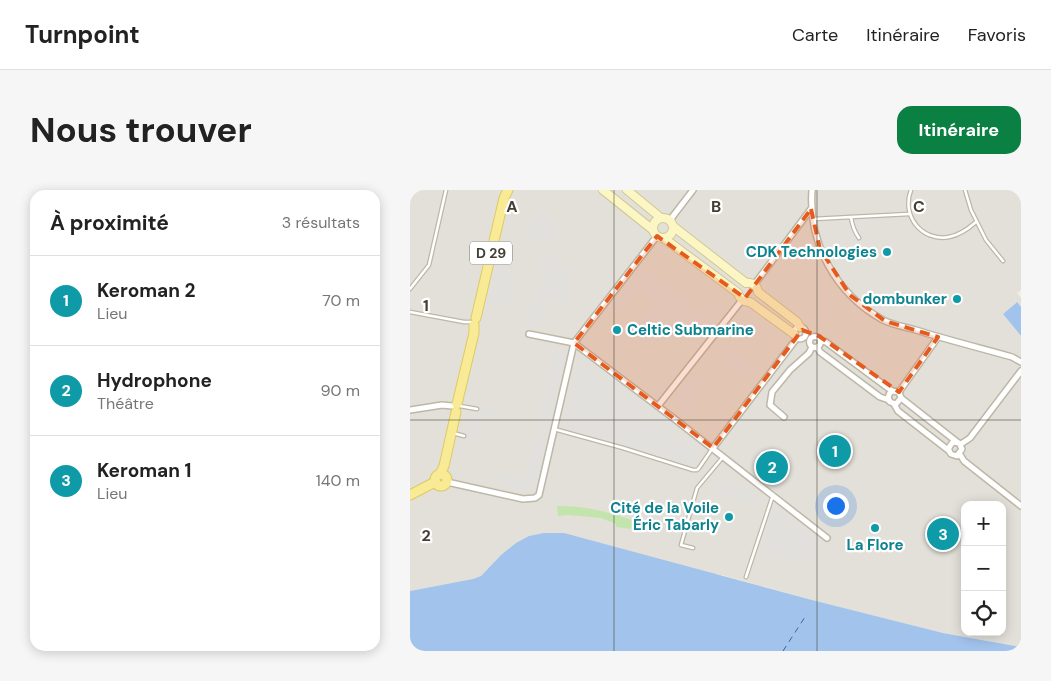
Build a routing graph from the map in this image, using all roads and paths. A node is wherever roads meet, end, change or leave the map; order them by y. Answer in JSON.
{"nodes":[{"id":1,"x":446,"y":190,"type":"edge"},
{"id":2,"x":508,"y":190,"type":"edge"},
{"id":3,"x":603,"y":190,"type":"edge"},
{"id":4,"x":627,"y":190,"type":"edge"},
{"id":5,"x":693,"y":190,"type":"edge"},
{"id":6,"x":812,"y":190,"type":"edge"},
{"id":7,"x":911,"y":190,"type":"edge"},
{"id":8,"x":965,"y":190,"type":"edge"},
{"id":9,"x":811,"y":209,"type":"junction"},
{"id":10,"x":909,"y":214,"type":"junction"},
{"id":11,"x":851,"y":217,"type":"junction"},
{"id":12,"x":813,"y":219,"type":"junction"},
{"id":13,"x":668,"y":222,"type":"junction"},
{"id":14,"x":976,"y":222,"type":"junction"},
{"id":15,"x":658,"y":235,"type":"junction"},
{"id":16,"x":859,"y":238,"type":"dead end"},
{"id":17,"x":1003,"y":261,"type":"dead end"},
{"id":18,"x":746,"y":283,"type":"junction"},
{"id":19,"x":410,"y":288,"type":"edge"},
{"id":20,"x":756,"y":289,"type":"junction"},
{"id":21,"x":740,"y":297,"type":"junction"},
{"id":22,"x":750,"y":302,"type":"junction"},
{"id":23,"x":410,"y":312,"type":"edge"},
{"id":24,"x":474,"y":321,"type":"junction"},
{"id":25,"x":529,"y":334,"type":"dead end"},
{"id":26,"x":800,"y":334,"type":"junction"},
{"id":27,"x":814,"y":337,"type":"junction"},
{"id":28,"x":938,"y":337,"type":"junction"},
{"id":29,"x":820,"y":341,"type":"junction"},
{"id":30,"x":574,"y":344,"type":"junction"},
{"id":31,"x":813,"y":346,"type":"junction"},
{"id":32,"x":1021,"y":362,"type":"edge"},
{"id":33,"x":1021,"y":371,"type":"edge"},
{"id":34,"x":892,"y":391,"type":"junction"},
{"id":35,"x":899,"y":392,"type":"junction"},
{"id":36,"x":901,"y":398,"type":"junction"},
{"id":37,"x":891,"y":402,"type":"junction"},
{"id":38,"x":658,"y":406,"type":"junction"},
{"id":39,"x":456,"y":407,"type":"junction"},
{"id":40,"x":477,"y":409,"type":"dead end"},
{"id":41,"x":410,"y":410,"type":"edge"},
{"id":42,"x":784,"y":417,"type":"dead end"},
{"id":43,"x":554,"y":429,"type":"junction"},
{"id":44,"x":451,"y":433,"type":"junction"},
{"id":45,"x":464,"y":436,"type":"dead end"},
{"id":46,"x":959,"y":443,"type":"junction"},
{"id":47,"x":713,"y":448,"type":"junction"},
{"id":48,"x":948,"y":450,"type":"junction"},
{"id":49,"x":959,"y":453,"type":"junction"},
{"id":50,"x":723,"y":457,"type":"junction"},
{"id":51,"x":441,"y":479,"type":"junction"},
{"id":52,"x":410,"y":495,"type":"edge"},
{"id":53,"x":773,"y":495,"type":"junction"},
{"id":54,"x":1021,"y":506,"type":"edge"},
{"id":55,"x":827,"y":538,"type":"dead end"},
{"id":56,"x":693,"y":548,"type":"dead end"},
{"id":57,"x":746,"y":577,"type":"dead end"}],
"edges":[{"from":1,"to":19,"type":"lane"},
{"from":2,"to":24,"type":"main road","number":"D 29"},
{"from":3,"to":15,"type":"street"},
{"from":4,"to":13,"type":"street"},
{"from":5,"to":13,"type":"street"},
{"from":6,"to":9,"type":"street"},
{"from":7,"to":10,"type":"lane"},
{"from":8,"to":14,"type":"lane"},
{"from":9,"to":12,"type":"street"},
{"from":9,"to":20,"type":"street"},
{"from":10,"to":11,"type":"lane"},
{"from":10,"to":14,"type":"lane"},
{"from":11,"to":12,"type":"lane"},
{"from":11,"to":16,"type":"lane"},
{"from":12,"to":28,"type":"street"},
{"from":13,"to":15,"type":"street"},
{"from":13,"to":15,"type":"street"},
{"from":13,"to":18,"type":"street"},
{"from":14,"to":17,"type":"lane"},
{"from":15,"to":21,"type":"street"},
{"from":15,"to":30,"type":"street"},
{"from":18,"to":20,"type":"street"},
{"from":18,"to":21,"type":"street"},
{"from":20,"to":22,"type":"street"},
{"from":20,"to":26,"type":"street"},
{"from":21,"to":22,"type":"street"},
{"from":21,"to":38,"type":"street"},
{"from":22,"to":26,"type":"street"},
{"from":23,"to":24,"type":"lane"},
{"from":24,"to":39,"type":"main road","number":"D 29"},
{"from":25,"to":30,"type":"street"},
{"from":26,"to":27,"type":"street"},
{"from":26,"to":31,"type":"street"},
{"from":26,"to":47,"type":"street"},
{"from":27,"to":29,"type":"street"},
{"from":27,"to":31,"type":"street"},
{"from":28,"to":32,"type":"street"},
{"from":28,"to":35,"type":"street"},
{"from":29,"to":31,"type":"street"},
{"from":29,"to":34,"type":"street"},
{"from":30,"to":38,"type":"street"},
{"from":30,"to":43,"type":"street"},
{"from":31,"to":37,"type":"street"},
{"from":31,"to":42,"type":"street"},
{"from":33,"to":46,"type":"street"},
{"from":34,"to":35,"type":"street"},
{"from":34,"to":37,"type":"street"},
{"from":35,"to":36,"type":"street"},
{"from":36,"to":37,"type":"street"},
{"from":36,"to":46,"type":"street"},
{"from":37,"to":48,"type":"street"},
{"from":38,"to":47,"type":"street"},
{"from":39,"to":40,"type":"lane"},
{"from":39,"to":41,"type":"street"},
{"from":39,"to":44,"type":"main road","number":"D 29"},
{"from":43,"to":47,"type":"lane"},
{"from":43,"to":51,"type":"street"},
{"from":44,"to":45,"type":"lane"},
{"from":44,"to":51,"type":"main road","number":"D 29"},
{"from":46,"to":48,"type":"street"},
{"from":46,"to":49,"type":"street"},
{"from":47,"to":50,"type":"street"},
{"from":48,"to":49,"type":"street"},
{"from":49,"to":54,"type":"street"},
{"from":50,"to":53,"type":"street"},
{"from":50,"to":56,"type":"lane"},
{"from":51,"to":52,"type":"main road"},
{"from":53,"to":55,"type":"street"},
{"from":53,"to":57,"type":"lane"}]}
